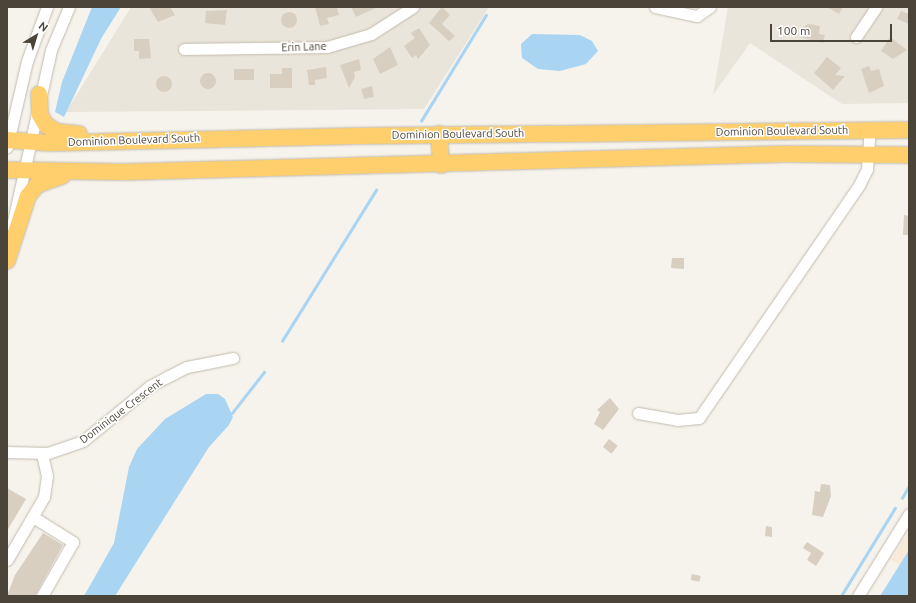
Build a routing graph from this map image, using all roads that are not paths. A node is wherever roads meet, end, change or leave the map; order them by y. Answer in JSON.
{"nodes":[{"id":1,"x":47,"y":7,"type":"edge"},
{"id":2,"x":69,"y":7,"type":"edge"},
{"id":3,"x":413,"y":7,"type":"edge"},
{"id":4,"x":655,"y":7,"type":"edge"},
{"id":5,"x":710,"y":7,"type":"edge"},
{"id":6,"x":876,"y":7,"type":"edge"},
{"id":7,"x":856,"y":37,"type":"dead end"},
{"id":8,"x":184,"y":49,"type":"dead end"},
{"id":9,"x":39,"y":94,"type":"junction"},
{"id":10,"x":870,"y":130,"type":"junction"},
{"id":11,"x":909,"y":130,"type":"edge"},
{"id":12,"x":440,"y":134,"type":"junction"},
{"id":13,"x":136,"y":140,"type":"junction"},
{"id":14,"x":8,"y":142,"type":"edge"},
{"id":15,"x":28,"y":143,"type":"junction"},
{"id":16,"x":870,"y":154,"type":"junction"},
{"id":17,"x":909,"y":154,"type":"edge"},
{"id":18,"x":441,"y":165,"type":"junction"},
{"id":19,"x":15,"y":170,"type":"edge"},
{"id":20,"x":104,"y":172,"type":"junction"},
{"id":21,"x":7,"y":248,"type":"edge"},
{"id":22,"x":7,"y":261,"type":"edge"},
{"id":23,"x":233,"y":358,"type":"dead end"},
{"id":24,"x":638,"y":413,"type":"dead end"},
{"id":25,"x":7,"y":452,"type":"edge"},
{"id":26,"x":42,"y":454,"type":"junction"},
{"id":27,"x":909,"y":514,"type":"edge"},
{"id":28,"x":32,"y":517,"type":"junction"},
{"id":29,"x":11,"y":547,"type":"edge"},
{"id":30,"x":7,"y":560,"type":"edge"},
{"id":31,"x":42,"y":596,"type":"edge"},
{"id":32,"x":858,"y":596,"type":"edge"}],
"edges":[{"from":1,"to":14,"type":"street"},
{"from":2,"to":9,"type":"street"},
{"from":3,"to":8,"type":"street","name":"Erin Lane"},
{"from":4,"to":5,"type":"street"},
{"from":6,"to":7,"type":"street"},
{"from":9,"to":13,"type":"highway"},
{"from":9,"to":15,"type":"street"},
{"from":10,"to":11,"type":"highway","name":"Dominion Boulevard South"},
{"from":10,"to":12,"type":"highway","name":"Dominion Boulevard South"},
{"from":10,"to":16,"type":"street"},
{"from":12,"to":13,"type":"highway","name":"Dominion Boulevard South"},
{"from":12,"to":18,"type":"highway"},
{"from":13,"to":15,"type":"highway","name":"Dominion Boulevard South"},
{"from":14,"to":15,"type":"highway","name":"Dominion Boulevard South"},
{"from":15,"to":19,"type":"street"},
{"from":16,"to":17,"type":"highway"},
{"from":16,"to":18,"type":"highway"},
{"from":16,"to":24,"type":"street"},
{"from":18,"to":20,"type":"highway"},
{"from":19,"to":20,"type":"highway"},
{"from":19,"to":21,"type":"street"},
{"from":20,"to":22,"type":"highway"},
{"from":23,"to":26,"type":"street","name":"Dominique Crescent"},
{"from":25,"to":26,"type":"street","name":"Dominique Crescent"},
{"from":26,"to":28,"type":"street"},
{"from":27,"to":32,"type":"street"},
{"from":28,"to":29,"type":"street"},
{"from":28,"to":31,"type":"street"},
{"from":29,"to":30,"type":"street"}]}
